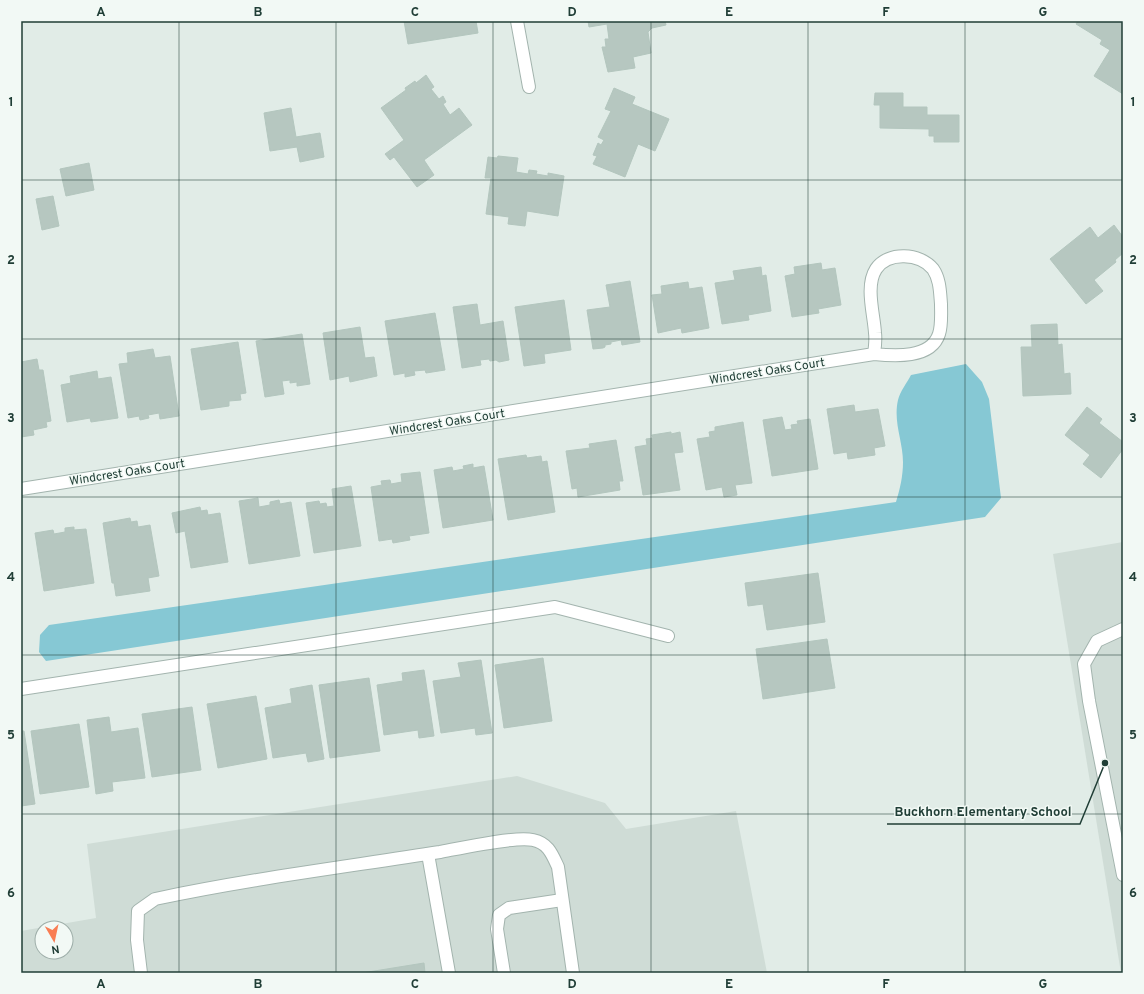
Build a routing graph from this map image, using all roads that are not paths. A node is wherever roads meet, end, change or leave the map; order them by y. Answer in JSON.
{"nodes":[{"id":1,"x":517,"y":21,"type":"edge"},
{"id":2,"x":529,"y":87,"type":"dead end"},
{"id":3,"x":874,"y":354,"type":"junction"},
{"id":4,"x":21,"y":489,"type":"edge"},
{"id":5,"x":1123,"y":629,"type":"edge"},
{"id":6,"x":668,"y":636,"type":"dead end"},
{"id":7,"x":21,"y":689,"type":"edge"},
{"id":8,"x":428,"y":854,"type":"junction"},
{"id":9,"x":1123,"y":875,"type":"edge"},
{"id":10,"x":562,"y":900,"type":"junction"},
{"id":11,"x":141,"y":973,"type":"edge"},
{"id":12,"x":449,"y":973,"type":"edge"},
{"id":13,"x":504,"y":973,"type":"edge"},
{"id":14,"x":573,"y":973,"type":"edge"}],
"edges":[{"from":1,"to":2,"type":"street"},
{"from":3,"to":3,"type":"street","name":"Windcrest Oaks Court"},
{"from":3,"to":4,"type":"street","name":"Windcrest Oaks Court"},
{"from":5,"to":9,"type":"street"},
{"from":6,"to":7,"type":"street"},
{"from":8,"to":10,"type":"street"},
{"from":8,"to":11,"type":"street"},
{"from":8,"to":12,"type":"street"},
{"from":10,"to":13,"type":"street"},
{"from":10,"to":14,"type":"street"}]}
